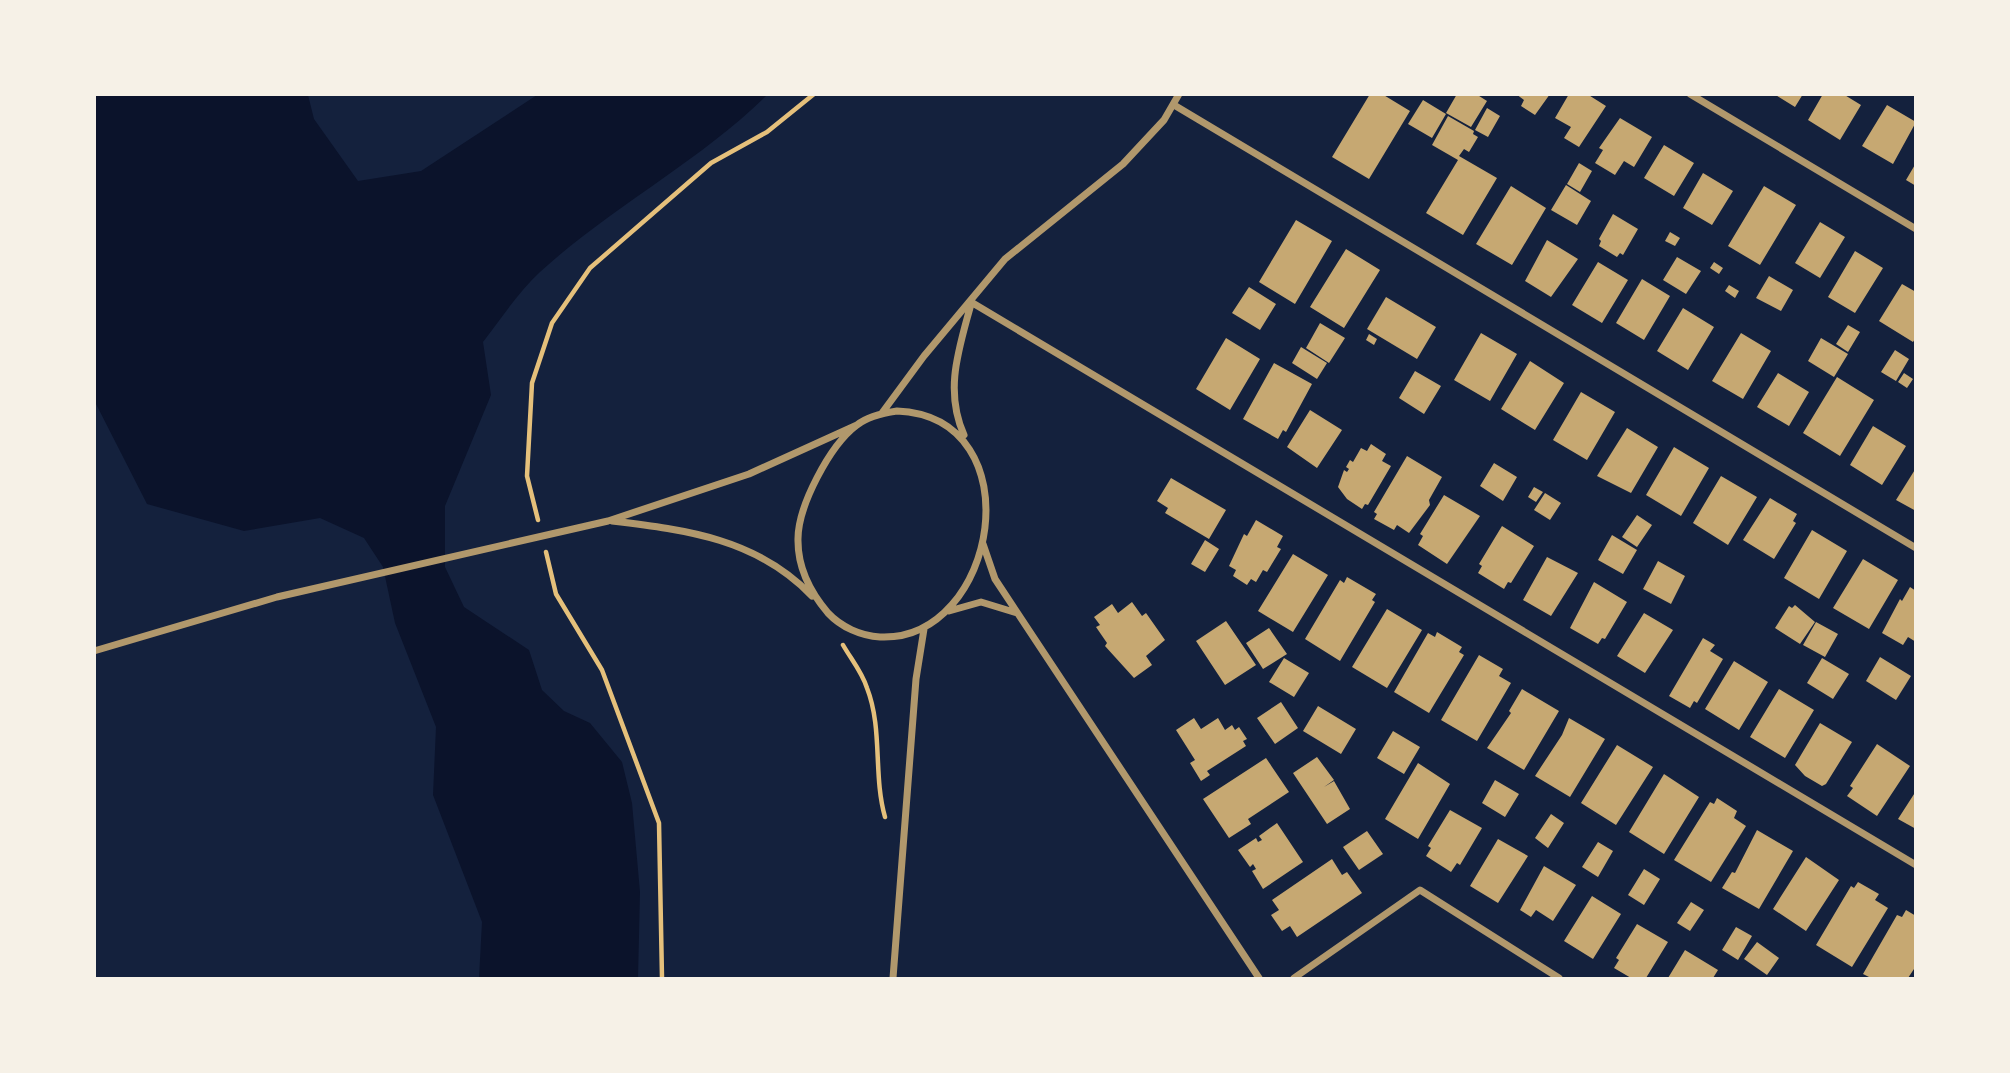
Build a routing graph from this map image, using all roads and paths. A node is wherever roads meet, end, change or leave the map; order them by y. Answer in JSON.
{"nodes":[{"id":1,"x":814,"y":94,"type":"edge"},
{"id":2,"x":1179,"y":94,"type":"edge"},
{"id":3,"x":1690,"y":94,"type":"edge"},
{"id":4,"x":1174,"y":105,"type":"junction"},
{"id":5,"x":1916,"y":229,"type":"edge"},
{"id":6,"x":971,"y":302,"type":"junction"},
{"id":7,"x":882,"y":413,"type":"junction"},
{"id":8,"x":857,"y":425,"type":"junction"},
{"id":9,"x":972,"y":451,"type":"junction"},
{"id":10,"x":608,"y":521,"type":"junction"},
{"id":11,"x":542,"y":536,"type":"junction"},
{"id":12,"x":982,"y":540,"type":"junction"},
{"id":13,"x":1916,"y":548,"type":"edge"},
{"id":14,"x":1018,"y":613,"type":"junction"},
{"id":15,"x":831,"y":615,"type":"junction"},
{"id":16,"x":942,"y":615,"type":"junction"},
{"id":17,"x":923,"y":629,"type":"junction"},
{"id":18,"x":104,"y":650,"type":"junction"},
{"id":19,"x":94,"y":651,"type":"edge"},
{"id":20,"x":94,"y":658,"type":"edge"},
{"id":21,"x":886,"y":821,"type":"dead end"},
{"id":22,"x":1916,"y":865,"type":"edge"},
{"id":23,"x":662,"y":978,"type":"edge"},
{"id":24,"x":893,"y":978,"type":"edge"},
{"id":25,"x":1259,"y":978,"type":"edge"},
{"id":26,"x":1294,"y":978,"type":"edge"},
{"id":27,"x":1559,"y":978,"type":"edge"}],
"edges":[{"from":1,"to":11,"type":"path"},
{"from":2,"to":4,"type":"street"},
{"from":3,"to":5,"type":"street"},
{"from":4,"to":6,"type":"street"},
{"from":4,"to":13,"type":"street"},
{"from":6,"to":7,"type":"street"},
{"from":6,"to":9,"type":"street"},
{"from":6,"to":22,"type":"street"},
{"from":7,"to":8,"type":"street"},
{"from":7,"to":9,"type":"street"},
{"from":8,"to":10,"type":"street"},
{"from":8,"to":15,"type":"street"},
{"from":9,"to":12,"type":"street"},
{"from":10,"to":11,"type":"street"},
{"from":10,"to":15,"type":"street"},
{"from":11,"to":18,"type":"street"},
{"from":11,"to":23,"type":"path"},
{"from":12,"to":14,"type":"street"},
{"from":12,"to":16,"type":"street"},
{"from":14,"to":16,"type":"street"},
{"from":14,"to":25,"type":"street"},
{"from":15,"to":17,"type":"street"},
{"from":15,"to":21,"type":"path"},
{"from":16,"to":17,"type":"street"},
{"from":17,"to":24,"type":"street"},
{"from":18,"to":19,"type":"street"},
{"from":18,"to":20,"type":"street"},
{"from":26,"to":27,"type":"street"}]}
